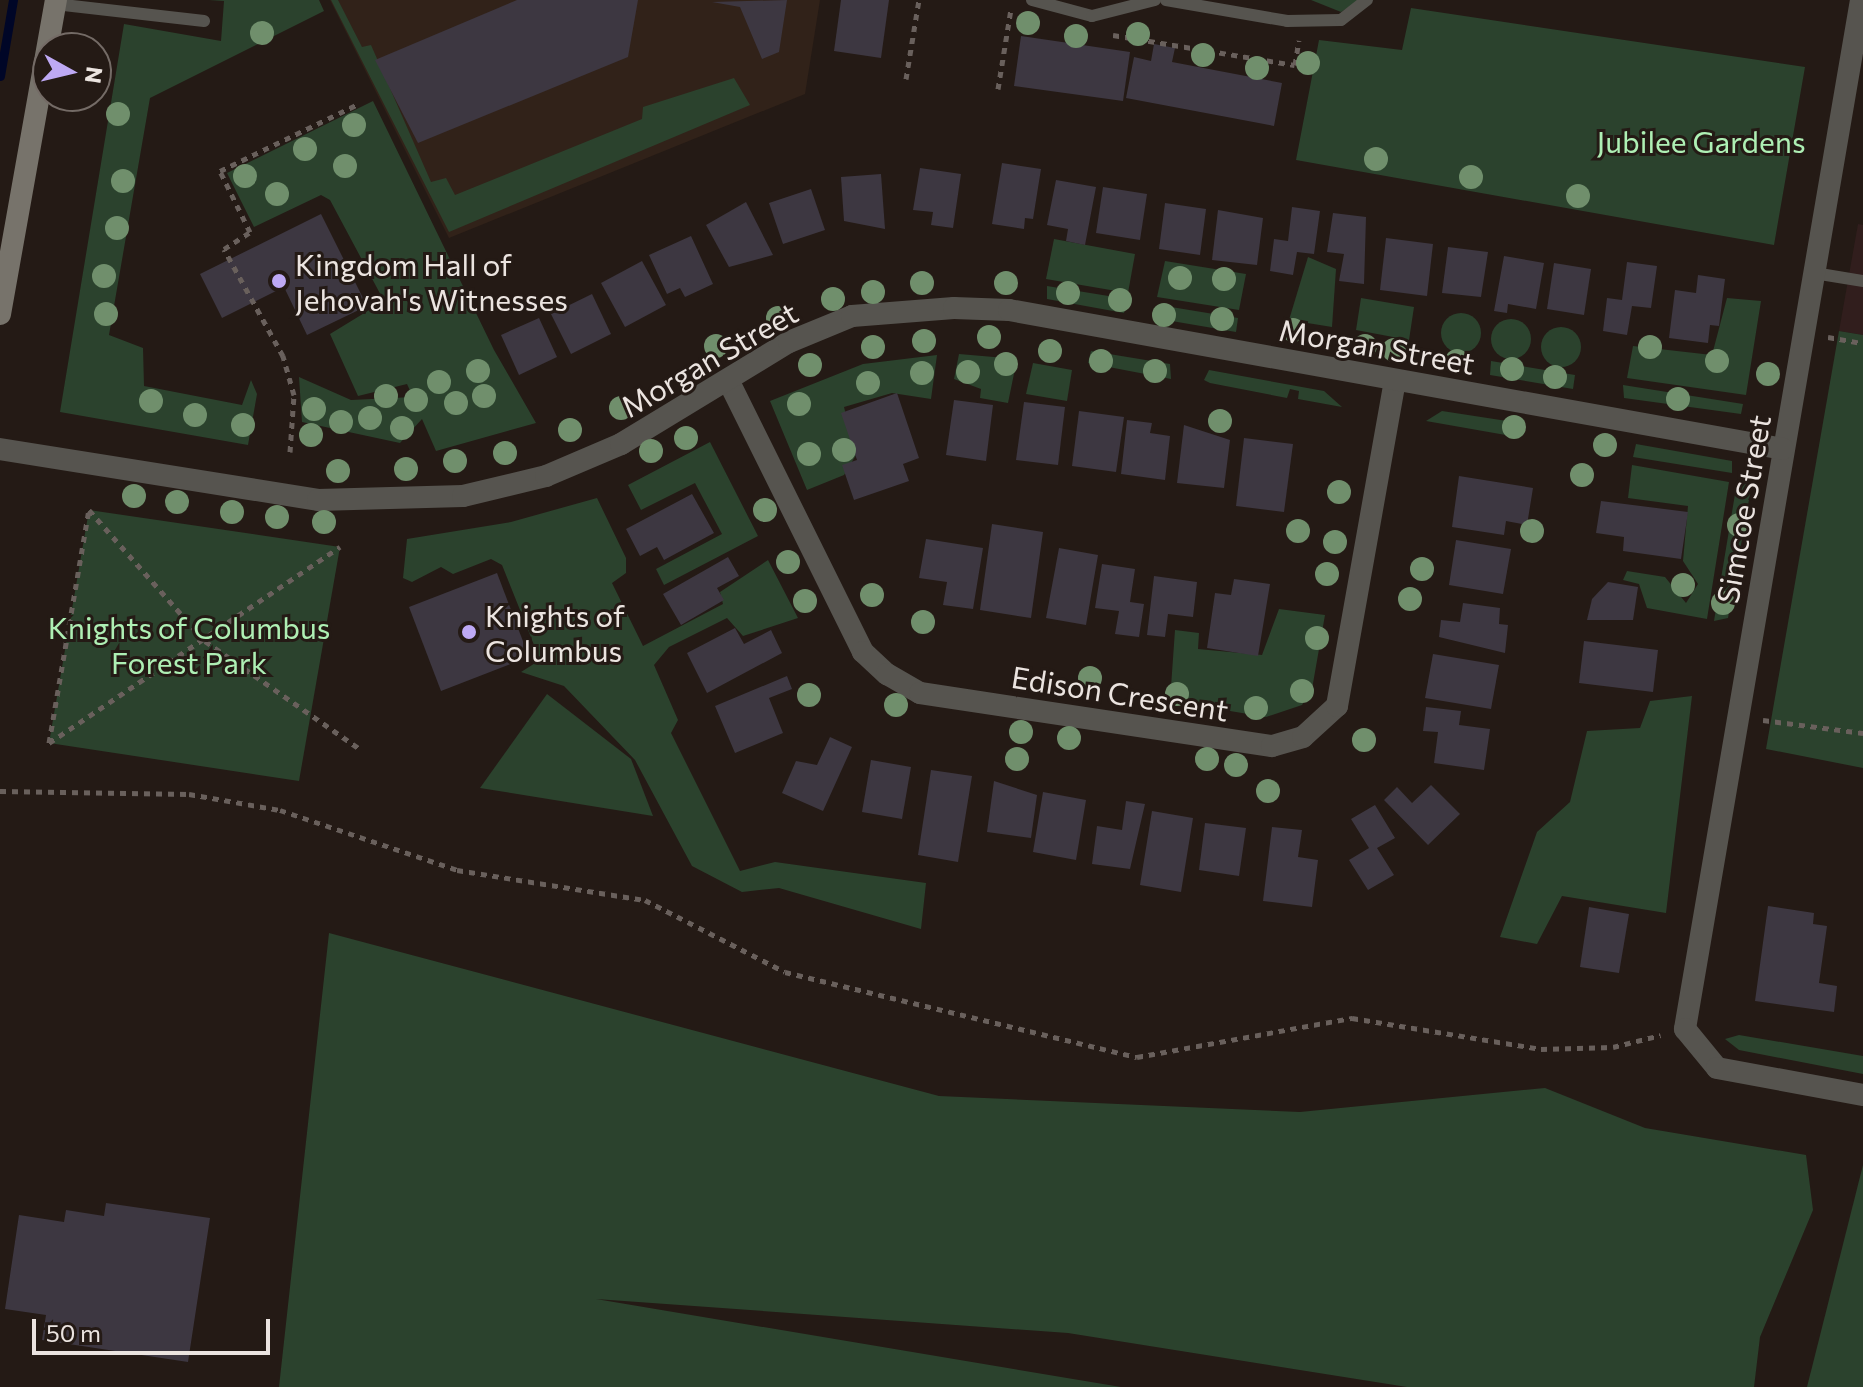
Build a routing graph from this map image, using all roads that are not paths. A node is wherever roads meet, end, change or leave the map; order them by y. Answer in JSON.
{"nodes":[{"id":1,"x":1155,"y":0,"type":"edge"},
{"id":2,"x":1166,"y":0,"type":"edge"},
{"id":3,"x":1367,"y":0,"type":"edge"},
{"id":4,"x":1861,"y":0,"type":"edge"},
{"id":5,"x":56,"y":2,"type":"edge"},
{"id":6,"x":1027,"y":4,"type":"edge"},
{"id":7,"x":204,"y":21,"type":"dead end"},
{"id":8,"x":1814,"y":273,"type":"junction"},
{"id":9,"x":1863,"y":281,"type":"edge"},
{"id":10,"x":0,"y":314,"type":"edge"},
{"id":11,"x":1395,"y":380,"type":"junction"},
{"id":12,"x":730,"y":384,"type":"junction"},
{"id":13,"x":0,"y":449,"type":"edge"},
{"id":14,"x":1783,"y":449,"type":"junction"},
{"id":15,"x":1863,"y":1095,"type":"edge"}],
"edges":[{"from":1,"to":6,"type":"lane"},
{"from":2,"to":3,"type":"lane"},
{"from":4,"to":8,"type":"street","name":"Simcoe Street"},
{"from":5,"to":7,"type":"lane"},
{"from":5,"to":10,"type":"main road"},
{"from":8,"to":9,"type":"lane"},
{"from":8,"to":14,"type":"street","name":"Simcoe Street"},
{"from":11,"to":12,"type":"street","name":"Morgan Street"},
{"from":11,"to":12,"type":"street","name":"Edison Crescent"},
{"from":11,"to":14,"type":"street","name":"Morgan Street"},
{"from":12,"to":13,"type":"street","name":"Morgan Street"},
{"from":14,"to":15,"type":"street","name":"Simcoe Street"}]}
